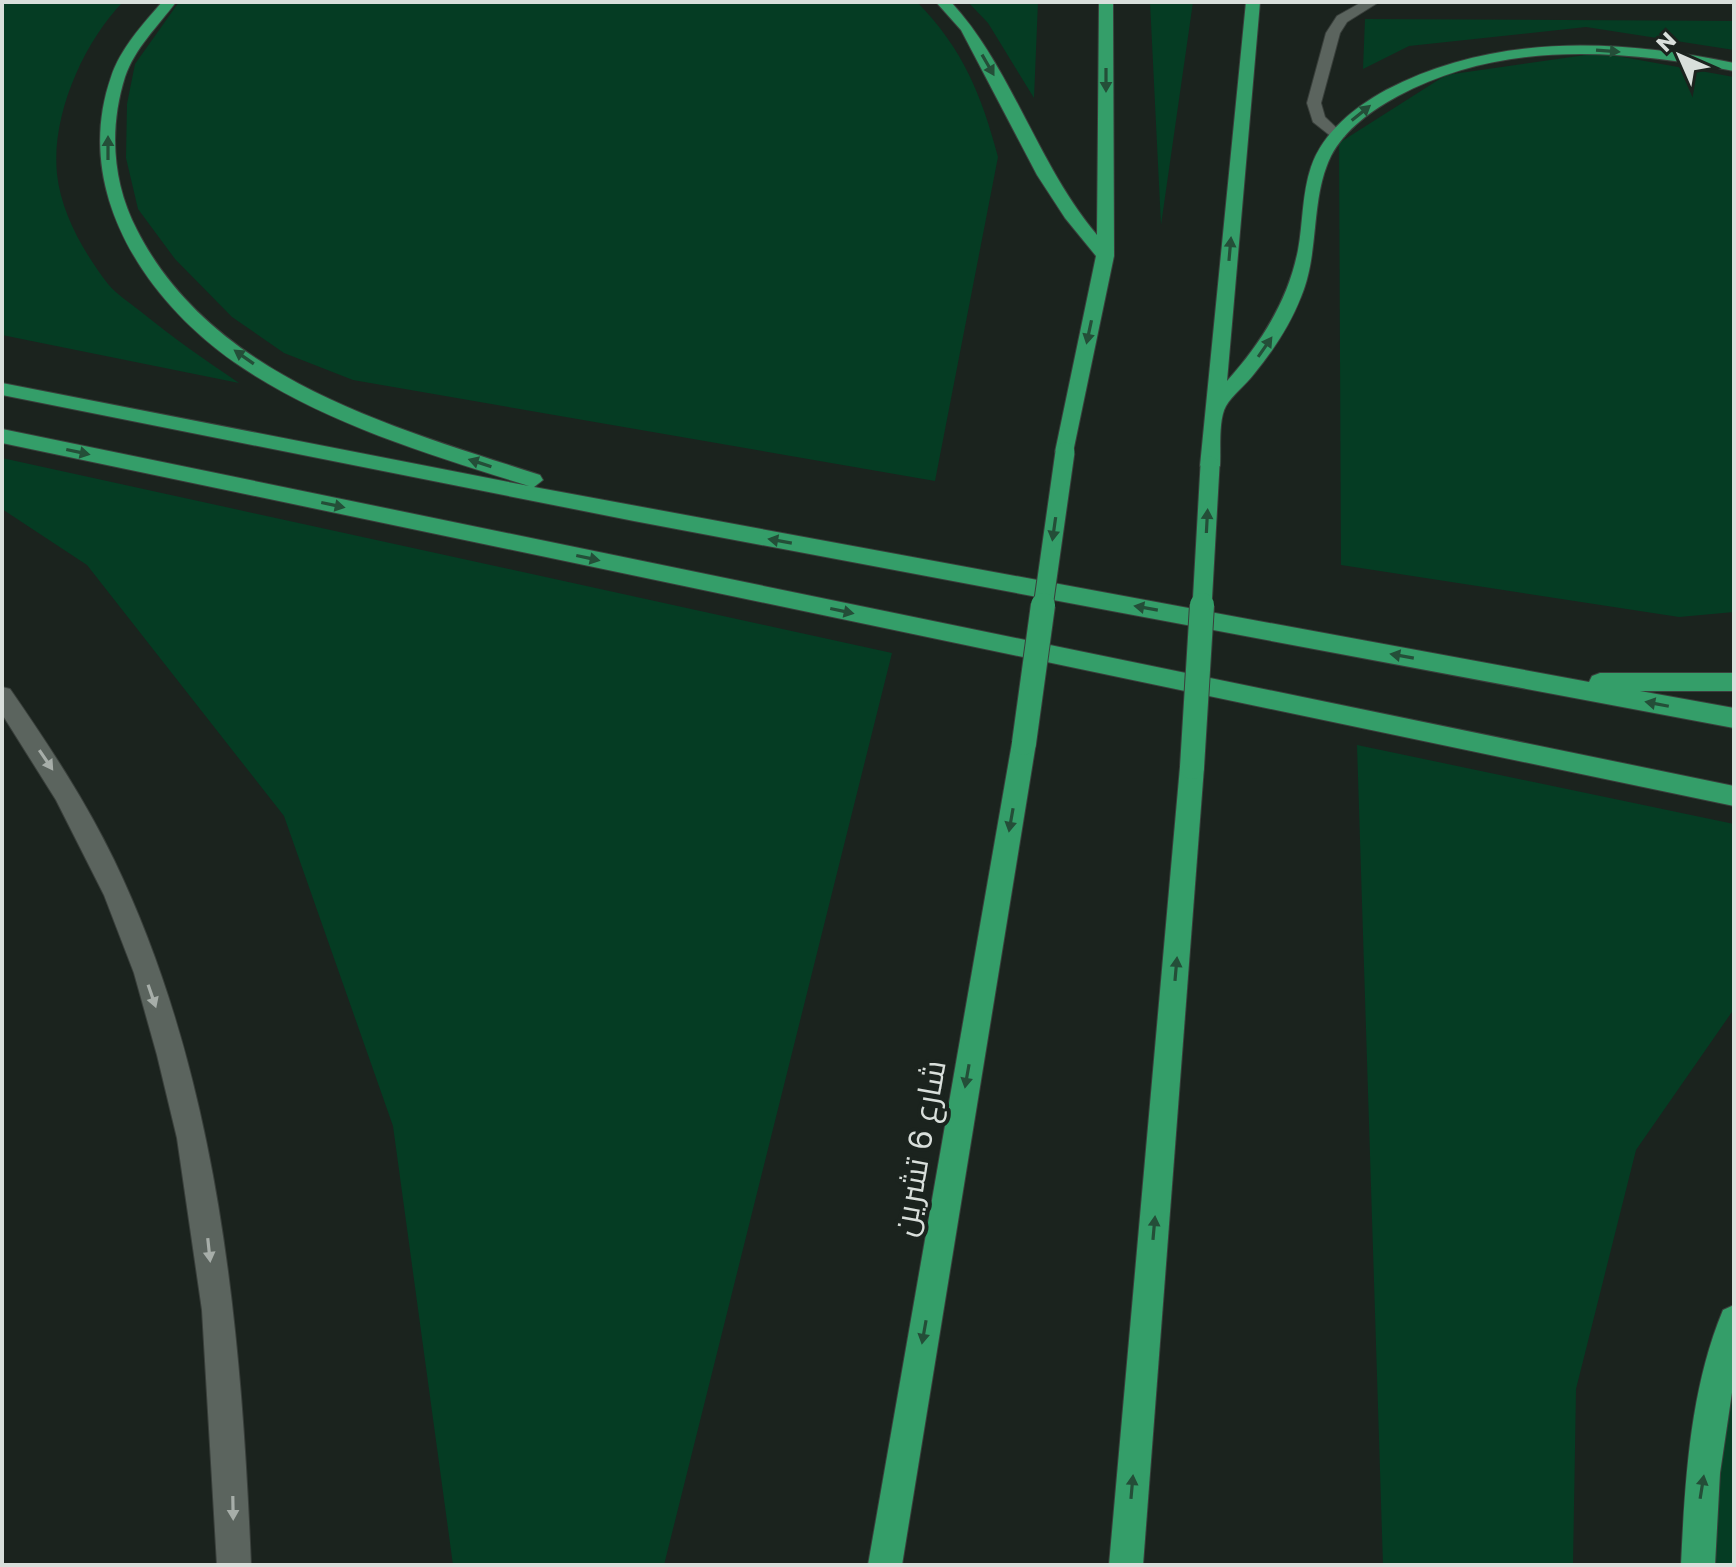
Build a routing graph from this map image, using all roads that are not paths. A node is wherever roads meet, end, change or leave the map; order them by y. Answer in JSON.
{"nodes":[{"id":1,"x":169,"y":2,"type":"edge"},
{"id":2,"x":943,"y":2,"type":"edge"},
{"id":3,"x":1106,"y":2,"type":"edge"},
{"id":4,"x":1253,"y":2,"type":"edge"},
{"id":5,"x":1372,"y":2,"type":"edge"},
{"id":6,"x":1734,"y":67,"type":"edge"},
{"id":7,"x":1337,"y":136,"type":"junction"},
{"id":8,"x":1105,"y":256,"type":"junction"},
{"id":9,"x":2,"y":389,"type":"edge"},
{"id":10,"x":1215,"y":406,"type":"junction"},
{"id":11,"x":2,"y":436,"type":"edge"},
{"id":12,"x":634,"y":514,"type":"junction"},
{"id":13,"x":1544,"y":682,"type":"junction"},
{"id":14,"x":1734,"y":682,"type":"edge"},
{"id":15,"x":2,"y":696,"type":"edge"},
{"id":16,"x":1734,"y":718,"type":"edge"},
{"id":17,"x":1734,"y":796,"type":"edge"},
{"id":18,"x":1734,"y":1321,"type":"edge"},
{"id":19,"x":234,"y":1565,"type":"edge"},
{"id":20,"x":885,"y":1565,"type":"edge"},
{"id":21,"x":1126,"y":1565,"type":"edge"},
{"id":22,"x":1698,"y":1565,"type":"edge"}],
"edges":[{"from":12,"to":1,"type":"highway","one_way":true},
{"from":2,"to":8,"type":"highway","one_way":true},
{"from":3,"to":8,"type":"highway","name":"شارع 6 تشرين","one_way":true},
{"from":10,"to":4,"type":"highway","one_way":true},
{"from":5,"to":7,"type":"street"},
{"from":7,"to":6,"type":"highway","one_way":true},
{"from":10,"to":7,"type":"highway","one_way":true},
{"from":8,"to":20,"type":"highway","name":"شارع 6 تشرين","one_way":true,"bridge":true},
{"from":9,"to":12,"type":"highway"},
{"from":21,"to":10,"type":"highway","one_way":true,"bridge":true},
{"from":11,"to":17,"type":"highway","one_way":true},
{"from":13,"to":12,"type":"highway","one_way":true},
{"from":13,"to":14,"type":"highway"},
{"from":16,"to":13,"type":"highway","one_way":true},
{"from":15,"to":19,"type":"street","one_way":true},
{"from":22,"to":18,"type":"highway","one_way":true}]}
